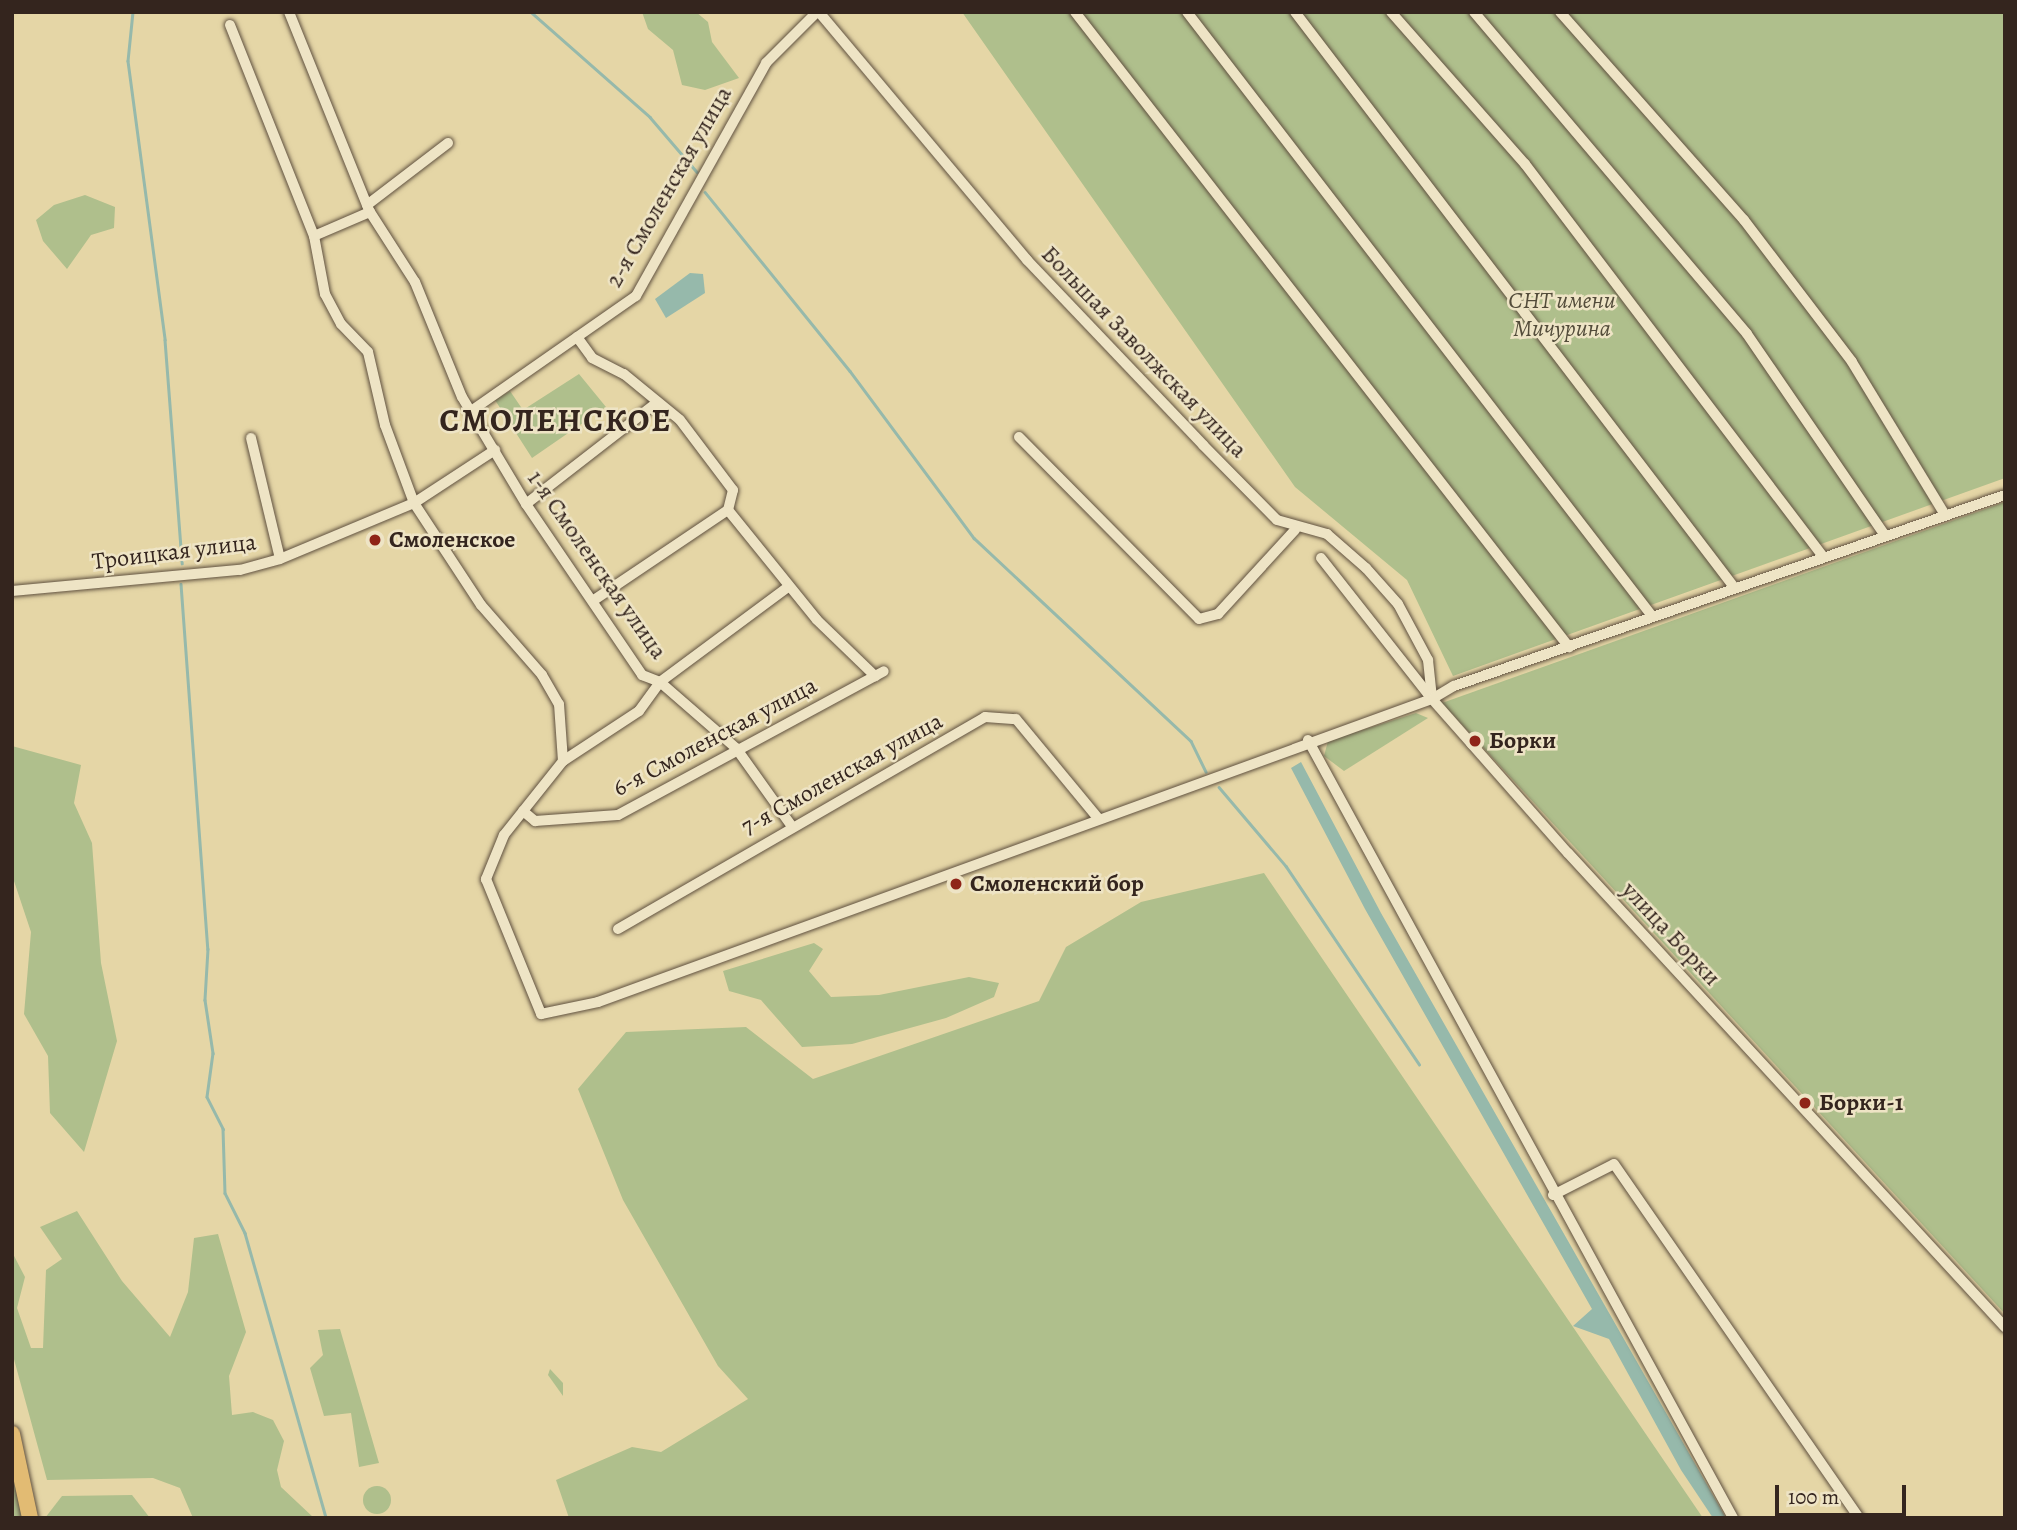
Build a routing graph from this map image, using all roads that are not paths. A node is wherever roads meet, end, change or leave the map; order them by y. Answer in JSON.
{"nodes":[{"id":1,"x":289,"y":12,"type":"edge"},
{"id":2,"x":818,"y":12,"type":"edge"},
{"id":3,"x":1074,"y":12,"type":"edge"},
{"id":4,"x":1187,"y":12,"type":"edge"},
{"id":5,"x":1295,"y":12,"type":"edge"},
{"id":6,"x":1391,"y":12,"type":"edge"},
{"id":7,"x":1474,"y":12,"type":"edge"},
{"id":8,"x":1560,"y":12,"type":"edge"},
{"id":9,"x":230,"y":25,"type":"dead end"},
{"id":10,"x":448,"y":143,"type":"dead end"},
{"id":11,"x":369,"y":208,"type":"junction"},
{"id":12,"x":314,"y":236,"type":"junction"},
{"id":13,"x":577,"y":337,"type":"junction"},
{"id":14,"x":655,"y":404,"type":"junction"},
{"id":15,"x":471,"y":411,"type":"junction"},
{"id":16,"x":1019,"y":437,"type":"dead end"},
{"id":17,"x":251,"y":438,"type":"dead end"},
{"id":18,"x":495,"y":450,"type":"junction"},
{"id":19,"x":2005,"y":495,"type":"edge"},
{"id":20,"x":414,"y":503,"type":"junction"},
{"id":21,"x":526,"y":504,"type":"junction"},
{"id":22,"x":728,"y":510,"type":"junction"},
{"id":23,"x":1945,"y":514,"type":"junction"},
{"id":24,"x":1295,"y":530,"type":"junction"},
{"id":25,"x":1884,"y":534,"type":"junction"},
{"id":26,"x":1822,"y":555,"type":"junction"},
{"id":27,"x":1321,"y":558,"type":"dead end"},
{"id":28,"x":280,"y":559,"type":"junction"},
{"id":29,"x":788,"y":587,"type":"junction"},
{"id":30,"x":1734,"y":587,"type":"junction"},
{"id":31,"x":12,"y":592,"type":"edge"},
{"id":32,"x":594,"y":600,"type":"junction"},
{"id":33,"x":1652,"y":616,"type":"junction"},
{"id":34,"x":1569,"y":647,"type":"junction"},
{"id":35,"x":660,"y":682,"type":"junction"},
{"id":36,"x":1432,"y":699,"type":"junction"},
{"id":37,"x":1308,"y":740,"type":"junction"},
{"id":38,"x":736,"y":748,"type":"junction"},
{"id":39,"x":563,"y":761,"type":"junction"},
{"id":40,"x":523,"y":811,"type":"junction"},
{"id":41,"x":1098,"y":818,"type":"junction"},
{"id":42,"x":791,"y":825,"type":"junction"},
{"id":43,"x":618,"y":929,"type":"dead end"},
{"id":44,"x":1553,"y":1195,"type":"junction"},
{"id":45,"x":2005,"y":1327,"type":"edge"},
{"id":46,"x":12,"y":1434,"type":"edge"},
{"id":47,"x":30,"y":1518,"type":"edge"},
{"id":48,"x":1733,"y":1518,"type":"edge"},
{"id":49,"x":1859,"y":1518,"type":"edge"}],
"edges":[{"from":1,"to":11,"type":"street","name":"1-я Смоленская улица"},
{"from":2,"to":13,"type":"street","name":"2-я Смоленская улица"},
{"from":2,"to":24,"type":"street","name":"Большая Заволжская улица"},
{"from":3,"to":34,"type":"street"},
{"from":4,"to":33,"type":"street"},
{"from":5,"to":30,"type":"street"},
{"from":6,"to":26,"type":"street"},
{"from":7,"to":25,"type":"street"},
{"from":8,"to":23,"type":"street"},
{"from":9,"to":12,"type":"street"},
{"from":10,"to":11,"type":"street"},
{"from":11,"to":12,"type":"street"},
{"from":11,"to":15,"type":"street","name":"1-я Смоленская улица"},
{"from":12,"to":20,"type":"street"},
{"from":13,"to":14,"type":"street"},
{"from":13,"to":15,"type":"street","name":"2-я Смоленская улица"},
{"from":14,"to":21,"type":"street"},
{"from":14,"to":22,"type":"street"},
{"from":15,"to":18,"type":"street","name":"1-я Смоленская улица"},
{"from":16,"to":24,"type":"street"},
{"from":17,"to":28,"type":"street"},
{"from":18,"to":20,"type":"street"},
{"from":18,"to":21,"type":"street","name":"1-я Смоленская улица"},
{"from":19,"to":23,"type":"street"},
{"from":20,"to":28,"type":"street","name":"Троицкая улица"},
{"from":20,"to":39,"type":"street"},
{"from":21,"to":32,"type":"street","name":"1-я Смоленская улица"},
{"from":22,"to":29,"type":"street"},
{"from":22,"to":32,"type":"street"},
{"from":23,"to":25,"type":"street"},
{"from":24,"to":36,"type":"street","name":"Большая Заволжская улица"},
{"from":25,"to":26,"type":"street"},
{"from":26,"to":30,"type":"street"},
{"from":27,"to":36,"type":"street","name":"улица Борки"},
{"from":28,"to":31,"type":"street","name":"Троицкая улица"},
{"from":29,"to":35,"type":"street"},
{"from":29,"to":38,"type":"street","name":"6-я Смоленская улица"},
{"from":30,"to":33,"type":"street"},
{"from":32,"to":35,"type":"street","name":"1-я Смоленская улица"},
{"from":33,"to":34,"type":"street"},
{"from":34,"to":36,"type":"street"},
{"from":35,"to":38,"type":"street","name":"1-я Смоленская улица"},
{"from":35,"to":39,"type":"street"},
{"from":36,"to":37,"type":"street"},
{"from":36,"to":45,"type":"street","name":"улица Борки"},
{"from":37,"to":41,"type":"street"},
{"from":37,"to":44,"type":"street"},
{"from":38,"to":40,"type":"street","name":"6-я Смоленская улица"},
{"from":38,"to":42,"type":"street","name":"1-я Смоленская улица"},
{"from":39,"to":40,"type":"street"},
{"from":40,"to":41,"type":"street"},
{"from":41,"to":42,"type":"street","name":"7-я Смоленская улица"},
{"from":42,"to":43,"type":"street","name":"7-я Смоленская улица"},
{"from":44,"to":48,"type":"street"},
{"from":44,"to":49,"type":"street"},
{"from":46,"to":47,"type":"main road"}]}
